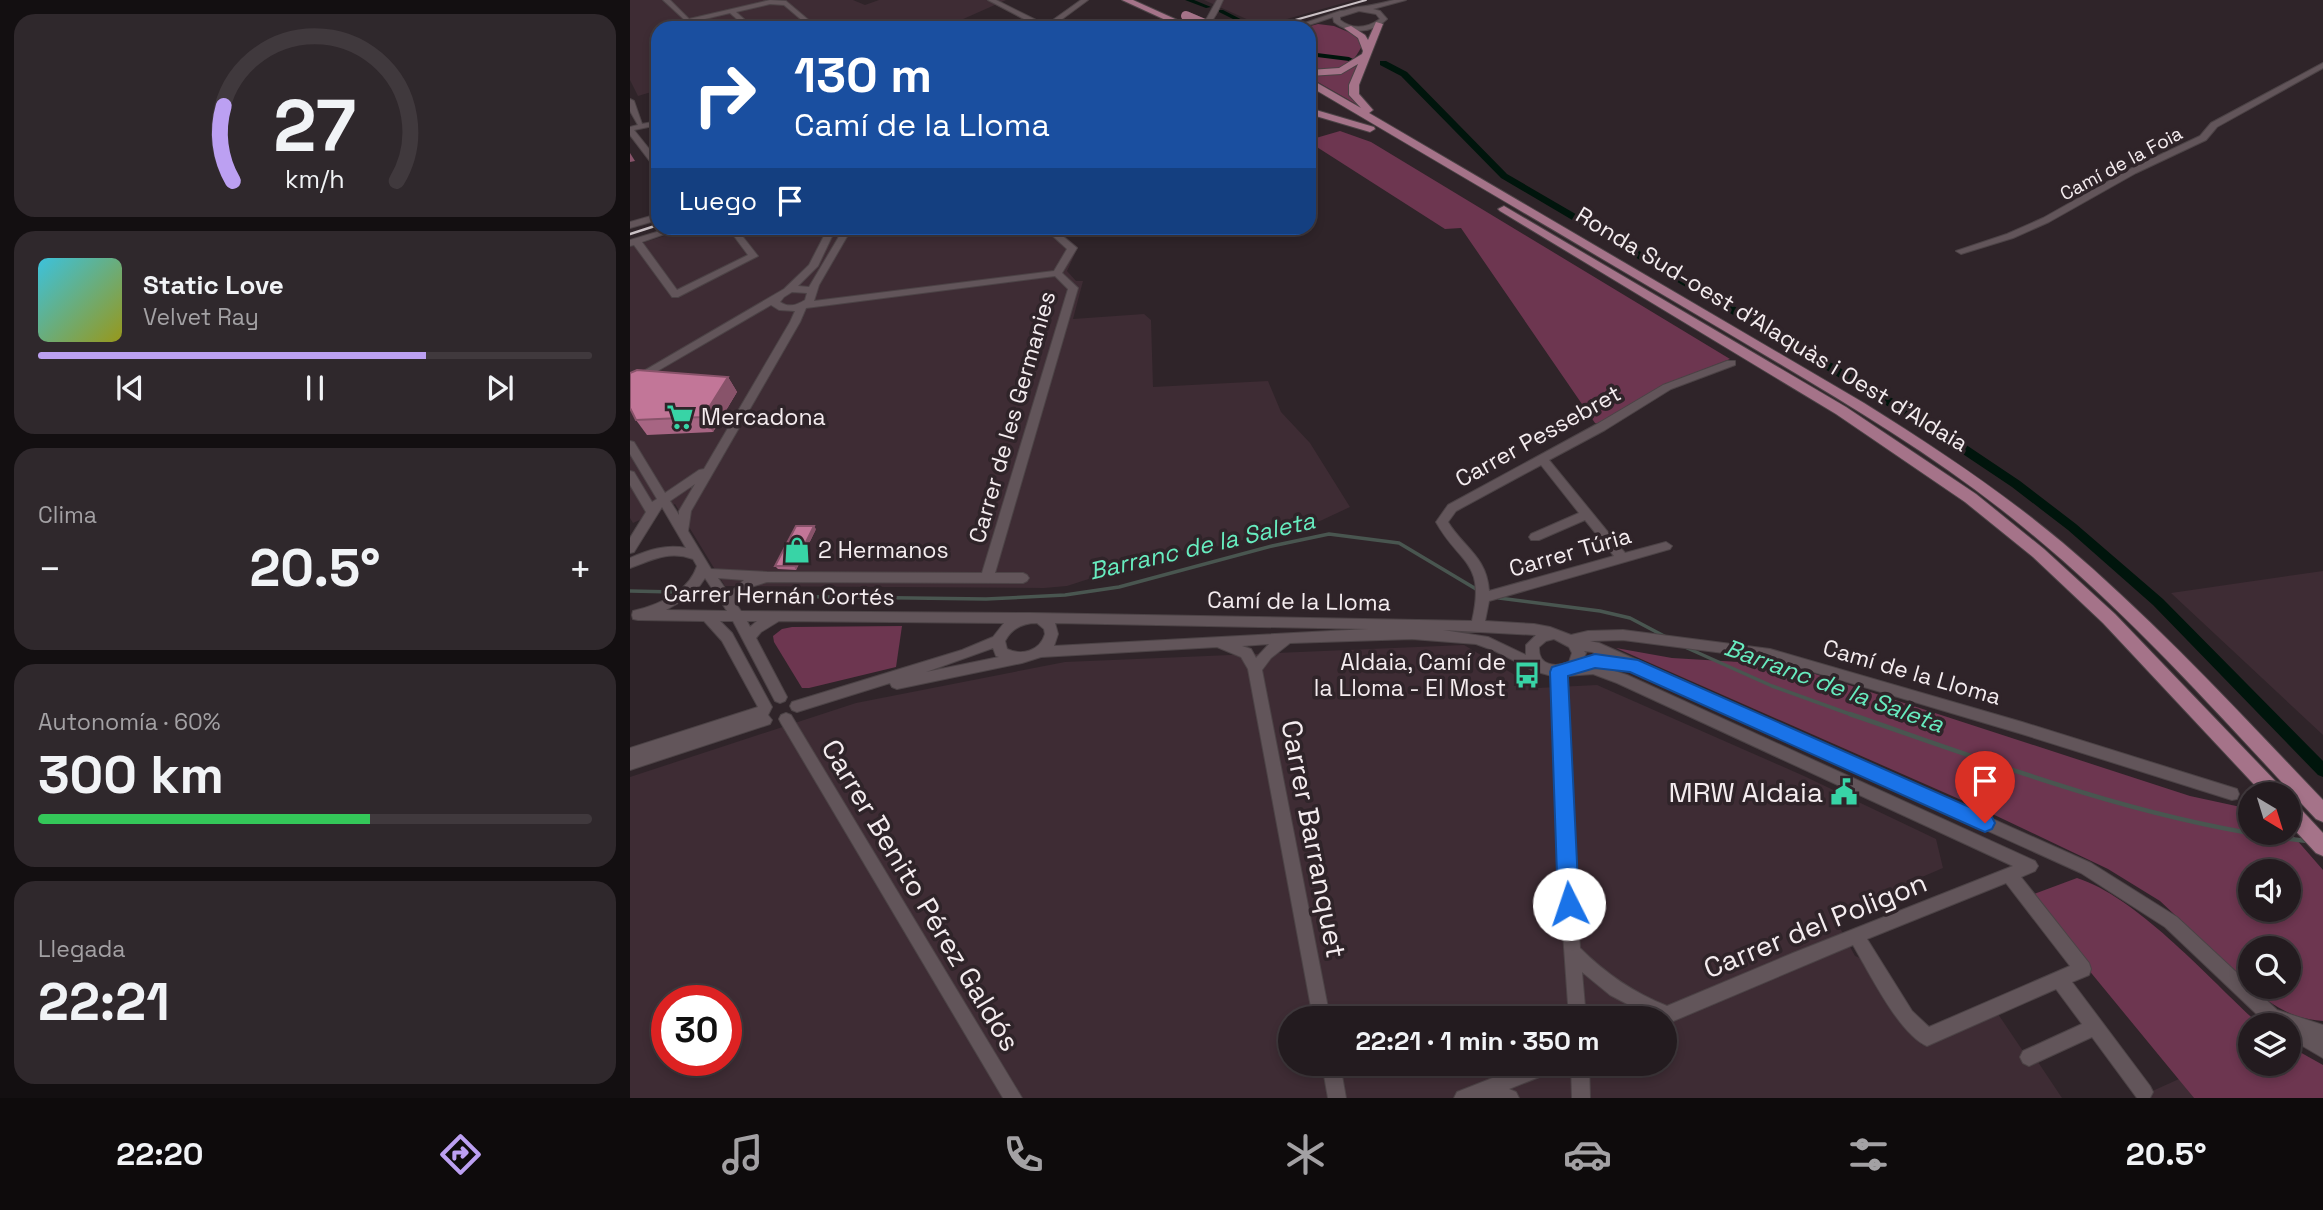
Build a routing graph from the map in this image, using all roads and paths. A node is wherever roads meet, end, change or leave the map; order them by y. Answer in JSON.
{"nodes":[{"id":1,"x":666,"y":0,"type":"edge"},
{"id":2,"x":991,"y":0,"type":"edge"},
{"id":3,"x":1085,"y":0,"type":"edge"},
{"id":4,"x":1126,"y":0,"type":"edge"},
{"id":5,"x":1146,"y":0,"type":"edge"},
{"id":6,"x":1220,"y":0,"type":"edge"},
{"id":7,"x":1401,"y":0,"type":"edge"},
{"id":8,"x":1365,"y":9,"type":"junction"},
{"id":9,"x":732,"y":12,"type":"junction"},
{"id":10,"x":1343,"y":12,"type":"junction"},
{"id":11,"x":1380,"y":19,"type":"junction"},
{"id":12,"x":743,"y":21,"type":"edge"},
{"id":13,"x":807,"y":21,"type":"edge"},
{"id":14,"x":1032,"y":21,"type":"edge"},
{"id":15,"x":1056,"y":21,"type":"edge"},
{"id":16,"x":1176,"y":21,"type":"edge"},
{"id":17,"x":1198,"y":21,"type":"edge"},
{"id":18,"x":1208,"y":21,"type":"edge"},
{"id":19,"x":1315,"y":21,"type":"edge"},
{"id":20,"x":1316,"y":23,"type":"edge"},
{"id":21,"x":1344,"y":26,"type":"junction"},
{"id":22,"x":1366,"y":52,"type":"junction"},
{"id":23,"x":2323,"y":65,"type":"edge"},
{"id":24,"x":1316,"y":73,"type":"edge"},
{"id":25,"x":1316,"y":87,"type":"edge"},
{"id":26,"x":1316,"y":97,"type":"edge"},
{"id":27,"x":630,"y":101,"type":"edge"},
{"id":28,"x":1316,"y":113,"type":"edge"},
{"id":29,"x":651,"y":123,"type":"edge"},
{"id":30,"x":632,"y":127,"type":"edge"},
{"id":31,"x":1376,"y":127,"type":"junction"},
{"id":32,"x":651,"y":156,"type":"edge"},
{"id":33,"x":651,"y":219,"type":"edge"},
{"id":34,"x":630,"y":225,"type":"edge"},
{"id":35,"x":656,"y":235,"type":"edge"},
{"id":36,"x":737,"y":235,"type":"edge"},
{"id":37,"x":829,"y":235,"type":"edge"},
{"id":38,"x":844,"y":235,"type":"edge"},
{"id":39,"x":1056,"y":235,"type":"edge"},
{"id":40,"x":633,"y":242,"type":"edge"},
{"id":41,"x":1961,"y":251,"type":"dead end"},
{"id":42,"x":1057,"y":273,"type":"junction"},
{"id":43,"x":812,"y":294,"type":"junction"},
{"id":44,"x":782,"y":301,"type":"junction"},
{"id":45,"x":833,"y":302,"type":"junction"},
{"id":46,"x":803,"y":305,"type":"junction"},
{"id":47,"x":795,"y":321,"type":"junction"},
{"id":48,"x":1731,"y":363,"type":"dead end"},
{"id":49,"x":632,"y":381,"type":"edge"},
{"id":50,"x":630,"y":445,"type":"edge"},
{"id":51,"x":1543,"y":460,"type":"junction"},
{"id":52,"x":708,"y":469,"type":"junction"},
{"id":53,"x":630,"y":475,"type":"edge"},
{"id":54,"x":655,"y":488,"type":"junction"},
{"id":55,"x":662,"y":500,"type":"junction"},
{"id":56,"x":651,"y":511,"type":"junction"},
{"id":57,"x":1587,"y":514,"type":"junction"},
{"id":58,"x":682,"y":530,"type":"junction"},
{"id":59,"x":1535,"y":537,"type":"dead end"},
{"id":60,"x":1666,"y":546,"type":"dead end"},
{"id":61,"x":630,"y":549,"type":"edge"},
{"id":62,"x":1623,"y":559,"type":"junction"},
{"id":63,"x":630,"y":563,"type":"edge"},
{"id":64,"x":703,"y":565,"type":"junction"},
{"id":65,"x":767,"y":576,"type":"junction"},
{"id":66,"x":987,"y":578,"type":"junction"},
{"id":67,"x":1023,"y":578,"type":"dead end"},
{"id":68,"x":1485,"y":597,"type":"junction"},
{"id":69,"x":728,"y":604,"type":"junction"},
{"id":70,"x":634,"y":615,"type":"edge"},
{"id":71,"x":779,"y":615,"type":"junction"},
{"id":72,"x":709,"y":617,"type":"junction"},
{"id":73,"x":738,"y":617,"type":"junction"},
{"id":74,"x":919,"y":618,"type":"junction"},
{"id":75,"x":1026,"y":618,"type":"junction"},
{"id":76,"x":1041,"y":619,"type":"junction"},
{"id":77,"x":1477,"y":626,"type":"junction"},
{"id":78,"x":1556,"y":634,"type":"junction"},
{"id":79,"x":1000,"y":637,"type":"junction"},
{"id":80,"x":1287,"y":638,"type":"junction"},
{"id":81,"x":748,"y":639,"type":"junction"},
{"id":82,"x":1217,"y":642,"type":"junction"},
{"id":83,"x":1574,"y":642,"type":"junction"},
{"id":84,"x":1040,"y":652,"type":"junction"},
{"id":85,"x":1020,"y":659,"type":"junction"},
{"id":86,"x":1632,"y":665,"type":"junction"},
{"id":87,"x":1255,"y":669,"type":"junction"},
{"id":88,"x":1556,"y":669,"type":"junction"},
{"id":89,"x":839,"y":694,"type":"junction"},
{"id":90,"x":780,"y":697,"type":"junction"},
{"id":91,"x":764,"y":713,"type":"junction"},
{"id":92,"x":791,"y":713,"type":"junction"},
{"id":93,"x":630,"y":754,"type":"edge"},
{"id":94,"x":630,"y":764,"type":"edge"},
{"id":95,"x":2264,"y":782,"type":"edge"},
{"id":96,"x":2232,"y":794,"type":"dead end"},
{"id":97,"x":2323,"y":813,"type":"edge"},
{"id":98,"x":2301,"y":823,"type":"edge"},
{"id":99,"x":2323,"y":847,"type":"edge"},
{"id":100,"x":2030,"y":866,"type":"joint"},
{"id":101,"x":2009,"y":874,"type":"junction"},
{"id":102,"x":1856,"y":936,"type":"junction"},
{"id":103,"x":1572,"y":951,"type":"junction"},
{"id":104,"x":2059,"y":979,"type":"junction"},
{"id":105,"x":1320,"y":1006,"type":"edge"},
{"id":106,"x":1576,"y":1006,"type":"edge"},
{"id":107,"x":1642,"y":1006,"type":"edge"},
{"id":108,"x":1677,"y":1012,"type":"edge"},
{"id":109,"x":2268,"y":1013,"type":"edge"},
{"id":110,"x":2301,"y":1026,"type":"edge"},
{"id":111,"x":2095,"y":1027,"type":"junction"},
{"id":112,"x":2323,"y":1034,"type":"edge"},
{"id":113,"x":2301,"y":1036,"type":"edge"},
{"id":114,"x":2323,"y":1049,"type":"edge"},
{"id":115,"x":2029,"y":1057,"type":"dead end"},
{"id":116,"x":1333,"y":1076,"type":"edge"},
{"id":117,"x":1520,"y":1076,"type":"edge"},
{"id":118,"x":1580,"y":1076,"type":"edge"},
{"id":119,"x":1484,"y":1090,"type":"junction"},
{"id":120,"x":2144,"y":1092,"type":"dead end"},
{"id":121,"x":1013,"y":1098,"type":"edge"},
{"id":122,"x":1337,"y":1098,"type":"edge"},
{"id":123,"x":1463,"y":1098,"type":"edge"},
{"id":124,"x":1510,"y":1098,"type":"edge"},
{"id":125,"x":1581,"y":1098,"type":"edge"}],
"edges":[{"from":1,"to":9,"type":"street"},
{"from":2,"to":14,"type":"street"},
{"from":3,"to":15,"type":"street"},
{"from":4,"to":16,"type":"main road"},
{"from":5,"to":17,"type":"main road","bridge":true},
{"from":6,"to":18,"type":"street"},
{"from":7,"to":8,"type":"street"},
{"from":7,"to":11,"type":"street"},
{"from":8,"to":10,"type":"street"},
{"from":8,"to":11,"type":"street"},
{"from":9,"to":12,"type":"street"},
{"from":9,"to":13,"type":"street"},
{"from":10,"to":19,"type":"street"},
{"from":10,"to":21,"type":"street"},
{"from":11,"to":21,"type":"street"},
{"from":11,"to":22,"type":"main road"},
{"from":20,"to":21,"type":"street"},
{"from":21,"to":22,"type":"main road"},
{"from":22,"to":24,"type":"main road"},
{"from":22,"to":31,"type":"main road"},
{"from":23,"to":41,"type":"street","name":"Camí de la Foia"},
{"from":25,"to":31,"type":"main road","name":"Ronda Sud-oest d'Alaquàs i Oest d'Aldaia"},
{"from":26,"to":31,"type":"main road","name":"Ronda Sud-oest d'Alaquàs i Oest d'Aldaia"},
{"from":27,"to":30,"type":"street"},
{"from":28,"to":31,"type":"main road"},
{"from":29,"to":30,"type":"street"},
{"from":30,"to":32,"type":"street"},
{"from":31,"to":95,"type":"main road","name":"Ronda Sud-oest d'Alaquàs i Oest d'Aldaia"},
{"from":31,"to":97,"type":"main road","name":"Ronda Sud-oest d'Alaquàs i Oest d'Aldaia"},
{"from":33,"to":34,"type":"street"},
{"from":35,"to":40,"type":"street"},
{"from":36,"to":40,"type":"street"},
{"from":37,"to":44,"type":"street"},
{"from":38,"to":43,"type":"street"},
{"from":39,"to":42,"type":"street"},
{"from":42,"to":45,"type":"street"},
{"from":42,"to":66,"type":"street","name":"Carrer de les Germanies"},
{"from":43,"to":44,"type":"street"},
{"from":43,"to":45,"type":"street"},
{"from":43,"to":46,"type":"street"},
{"from":44,"to":46,"type":"street"},
{"from":44,"to":47,"type":"street"},
{"from":44,"to":49,"type":"street"},
{"from":45,"to":46,"type":"street"},
{"from":45,"to":47,"type":"street"},
{"from":46,"to":47,"type":"street"},
{"from":47,"to":52,"type":"street"},
{"from":48,"to":51,"type":"street","name":"Carrer Pessebret"},
{"from":50,"to":54,"type":"street"},
{"from":51,"to":57,"type":"street"},
{"from":51,"to":68,"type":"street","name":"Carrer Pessebret"},
{"from":52,"to":54,"type":"street"},
{"from":52,"to":55,"type":"street"},
{"from":52,"to":58,"type":"street"},
{"from":53,"to":56,"type":"street"},
{"from":54,"to":55,"type":"street"},
{"from":55,"to":56,"type":"street"},
{"from":55,"to":58,"type":"street"},
{"from":56,"to":61,"type":"street"},
{"from":57,"to":59,"type":"street"},
{"from":57,"to":62,"type":"street"},
{"from":58,"to":64,"type":"street"},
{"from":60,"to":62,"type":"street","name":"Carrer Túria"},
{"from":62,"to":68,"type":"street","name":"Carrer Túria"},
{"from":63,"to":64,"type":"street","name":"Carrer Hernán Cortés"},
{"from":64,"to":65,"type":"street","name":"Carrer Hernán Cortés"},
{"from":64,"to":69,"type":"street"},
{"from":64,"to":70,"type":"street"},
{"from":65,"to":66,"type":"street","name":"Carrer Hernán Cortés"},
{"from":65,"to":69,"type":"street","name":"Carrer Hernán Cortés"},
{"from":66,"to":67,"type":"street","name":"Carrer Hernán Cortés"},
{"from":68,"to":77,"type":"street"},
{"from":69,"to":73,"type":"street"},
{"from":70,"to":72,"type":"street","name":"Carrer Hernán Cortés"},
{"from":71,"to":73,"type":"street","name":"Carrer Hernán Cortés"},
{"from":71,"to":74,"type":"street","name":"Carrer Hernán Cortés"},
{"from":71,"to":81,"type":"street"},
{"from":72,"to":73,"type":"street","name":"Carrer Hernán Cortés"},
{"from":72,"to":91,"type":"street"},
{"from":73,"to":81,"type":"street"},
{"from":74,"to":75,"type":"street","name":"Carrer Hernán Cortés"},
{"from":74,"to":79,"type":"street","name":"Carrer Hernán Cortés"},
{"from":75,"to":76,"type":"street"},
{"from":75,"to":79,"type":"street"},
{"from":76,"to":77,"type":"street","name":"Camí de la Lloma"},
{"from":76,"to":84,"type":"street"},
{"from":77,"to":78,"type":"street","name":"Camí de la Lloma"},
{"from":78,"to":83,"type":"street"},
{"from":78,"to":88,"type":"street"},
{"from":79,"to":85,"type":"street"},
{"from":79,"to":89,"type":"street"},
{"from":80,"to":82,"type":"street","name":"Camí de la Lloma"},
{"from":80,"to":87,"type":"street"},
{"from":80,"to":88,"type":"street","name":"Camí de la Lloma"},
{"from":81,"to":90,"type":"street"},
{"from":82,"to":84,"type":"street","name":"Camí de la Lloma"},
{"from":82,"to":87,"type":"street"},
{"from":83,"to":86,"type":"street"},
{"from":83,"to":88,"type":"street"},
{"from":83,"to":96,"type":"street","name":"Camí de la Lloma"},
{"from":84,"to":85,"type":"street"},
{"from":85,"to":89,"type":"street"},
{"from":86,"to":88,"type":"street"},
{"from":86,"to":109,"type":"street"},
{"from":87,"to":105,"type":"street","name":"Carrer Barranquet"},
{"from":88,"to":100,"type":"street","name":"Camí de la Lloma"},
{"from":88,"to":103,"type":"street"},
{"from":89,"to":92,"type":"street"},
{"from":90,"to":91,"type":"street"},
{"from":90,"to":92,"type":"street"},
{"from":91,"to":92,"type":"street"},
{"from":91,"to":93,"type":"street"},
{"from":91,"to":94,"type":"street"},
{"from":92,"to":121,"type":"street","name":"Carrer Benito Pérez Galdós"},
{"from":98,"to":99,"type":"main road"},
{"from":100,"to":101,"type":"street","name":"Carrer del Poligon"},
{"from":101,"to":102,"type":"street","name":"Carrer del Poligon"},
{"from":101,"to":104,"type":"street"},
{"from":102,"to":104,"type":"street"},
{"from":102,"to":108,"type":"street","name":"Carrer del Poligon"},
{"from":103,"to":106,"type":"street"},
{"from":103,"to":107,"type":"street"},
{"from":104,"to":111,"type":"street"},
{"from":110,"to":112,"type":"street"},
{"from":111,"to":115,"type":"street"},
{"from":111,"to":120,"type":"street"},
{"from":113,"to":114,"type":"street"},
{"from":116,"to":122,"type":"street"},
{"from":117,"to":119,"type":"street"},
{"from":118,"to":125,"type":"street"},
{"from":119,"to":123,"type":"street"},
{"from":119,"to":124,"type":"street"}]}
